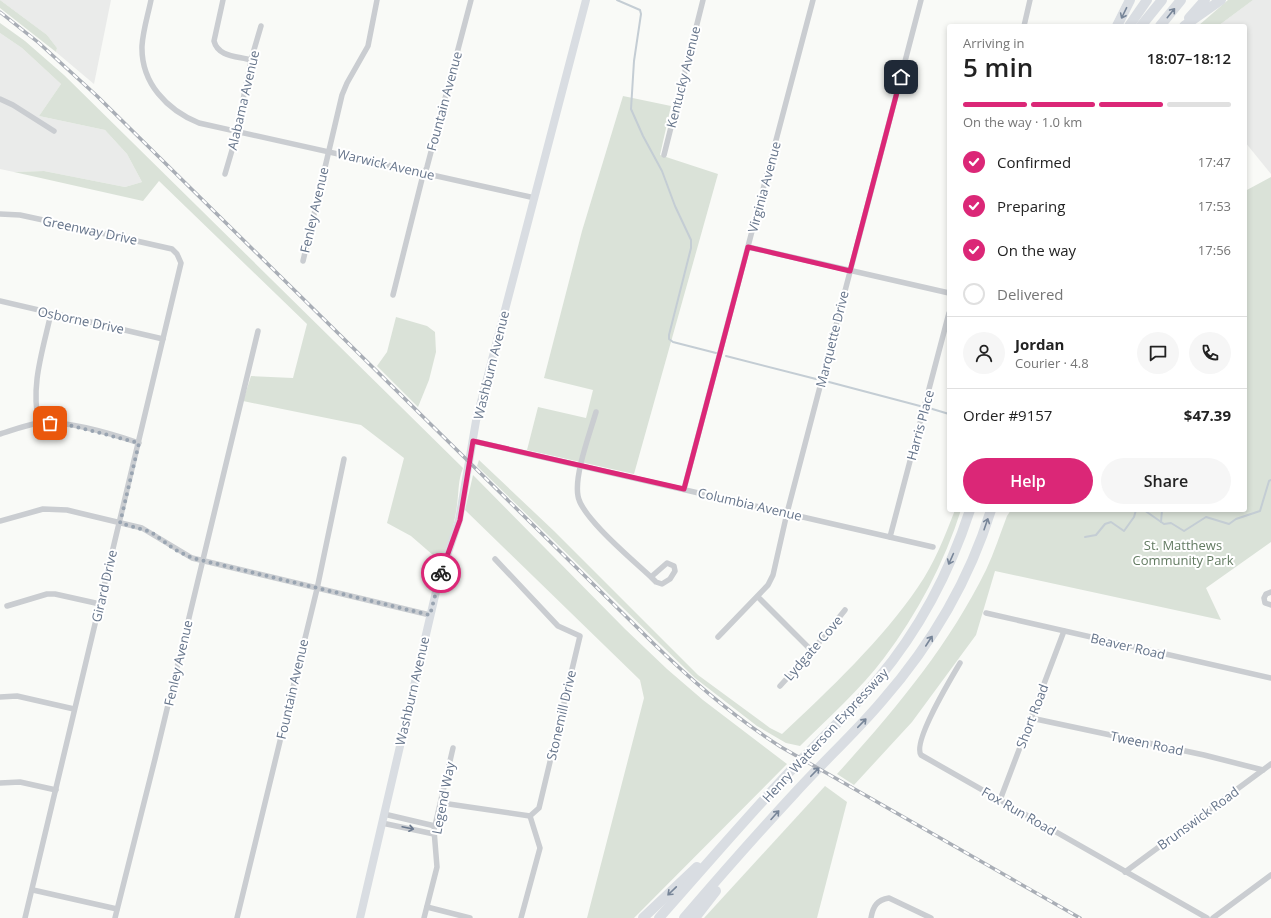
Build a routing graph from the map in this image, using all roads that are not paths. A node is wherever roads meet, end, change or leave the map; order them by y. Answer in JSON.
{"nodes":[{"id":1,"x":151,"y":0,"type":"edge"},
{"id":2,"x":223,"y":0,"type":"edge"},
{"id":3,"x":377,"y":0,"type":"edge"},
{"id":4,"x":471,"y":0,"type":"edge"},
{"id":5,"x":586,"y":0,"type":"edge"},
{"id":6,"x":703,"y":0,"type":"edge"},
{"id":7,"x":813,"y":0,"type":"edge"},
{"id":8,"x":921,"y":0,"type":"edge"},
{"id":9,"x":1030,"y":0,"type":"edge"},
{"id":10,"x":1130,"y":0,"type":"edge"},
{"id":11,"x":1147,"y":0,"type":"edge"},
{"id":12,"x":1162,"y":0,"type":"edge"},
{"id":13,"x":1182,"y":0,"type":"edge"},
{"id":14,"x":1205,"y":0,"type":"edge"},
{"id":15,"x":1221,"y":0,"type":"edge"},
{"id":16,"x":1024,"y":24,"type":"edge"},
{"id":17,"x":1118,"y":24,"type":"edge"},
{"id":18,"x":1130,"y":24,"type":"edge"},
{"id":19,"x":1143,"y":24,"type":"edge"},
{"id":20,"x":1162,"y":24,"type":"edge"},
{"id":21,"x":1185,"y":24,"type":"edge"},
{"id":22,"x":1186,"y":24,"type":"edge"},
{"id":23,"x":261,"y":26,"type":"dead end"},
{"id":24,"x":251,"y":60,"type":"junction"},
{"id":25,"x":0,"y":98,"type":"edge"},
{"id":26,"x":236,"y":131,"type":"junction"},
{"id":27,"x":54,"y":132,"type":"dead end"},
{"id":28,"x":328,"y":151,"type":"junction"},
{"id":29,"x":664,"y":155,"type":"dead end"},
{"id":30,"x":425,"y":173,"type":"junction"},
{"id":31,"x":225,"y":174,"type":"dead end"},
{"id":32,"x":535,"y":198,"type":"junction"},
{"id":33,"x":0,"y":214,"type":"edge"},
{"id":34,"x":748,"y":247,"type":"junction"},
{"id":35,"x":178,"y":254,"type":"joint"},
{"id":36,"x":303,"y":261,"type":"dead end"},
{"id":37,"x":850,"y":271,"type":"junction"},
{"id":38,"x":947,"y":293,"type":"edge"},
{"id":39,"x":393,"y":295,"type":"dead end"},
{"id":40,"x":0,"y":301,"type":"edge"},
{"id":41,"x":51,"y":313,"type":"junction"},
{"id":42,"x":947,"y":321,"type":"edge"},
{"id":43,"x":258,"y":330,"type":"dead end"},
{"id":44,"x":163,"y":339,"type":"junction"},
{"id":45,"x":596,"y":412,"type":"dead end"},
{"id":46,"x":39,"y":423,"type":"junction"},
{"id":47,"x":0,"y":434,"type":"edge"},
{"id":48,"x":473,"y":441,"type":"junction"},
{"id":49,"x":139,"y":443,"type":"junction"},
{"id":50,"x":344,"y":459,"type":"dead end"},
{"id":51,"x":581,"y":465,"type":"junction"},
{"id":52,"x":684,"y":489,"type":"junction"},
{"id":53,"x":969,"y":512,"type":"edge"},
{"id":54,"x":990,"y":512,"type":"edge"},
{"id":55,"x":787,"y":513,"type":"junction"},
{"id":56,"x":0,"y":521,"type":"edge"},
{"id":57,"x":120,"y":523,"type":"junction"},
{"id":58,"x":890,"y":537,"type":"junction"},
{"id":59,"x":933,"y":547,"type":"dead end"},
{"id":60,"x":495,"y":559,"type":"dead end"},
{"id":61,"x":202,"y":560,"type":"junction"},
{"id":62,"x":651,"y":577,"type":"dead end"},
{"id":63,"x":317,"y":589,"type":"junction"},
{"id":64,"x":1271,"y":592,"type":"edge"},
{"id":65,"x":758,"y":597,"type":"junction"},
{"id":66,"x":100,"y":604,"type":"junction"},
{"id":67,"x":1271,"y":605,"type":"edge"},
{"id":68,"x":8,"y":606,"type":"dead end"},
{"id":69,"x":845,"y":610,"type":"dead end"},
{"id":70,"x":986,"y":613,"type":"dead end"},
{"id":71,"x":430,"y":615,"type":"junction"},
{"id":72,"x":1064,"y":631,"type":"junction"},
{"id":73,"x":718,"y":637,"type":"dead end"},
{"id":74,"x":812,"y":651,"type":"junction"},
{"id":75,"x":960,"y":663,"type":"dead end"},
{"id":76,"x":1271,"y":678,"type":"edge"},
{"id":77,"x":780,"y":686,"type":"dead end"},
{"id":78,"x":0,"y":697,"type":"edge"},
{"id":79,"x":74,"y":710,"type":"junction"},
{"id":80,"x":1031,"y":718,"type":"junction"},
{"id":81,"x":453,"y":748,"type":"dead end"},
{"id":82,"x":1271,"y":764,"type":"edge"},
{"id":83,"x":1263,"y":770,"type":"junction"},
{"id":84,"x":0,"y":783,"type":"edge"},
{"id":85,"x":56,"y":790,"type":"junction"},
{"id":86,"x":1000,"y":800,"type":"junction"},
{"id":87,"x":442,"y":803,"type":"junction"},
{"id":88,"x":384,"y":814,"type":"junction"},
{"id":89,"x":750,"y":815,"type":"junction"},
{"id":90,"x":530,"y":816,"type":"junction"},
{"id":91,"x":382,"y":823,"type":"junction"},
{"id":92,"x":435,"y":826,"type":"junction"},
{"id":93,"x":765,"y":827,"type":"junction"},
{"id":94,"x":434,"y":834,"type":"junction"},
{"id":95,"x":1126,"y":872,"type":"junction"},
{"id":96,"x":1271,"y":875,"type":"edge"},
{"id":97,"x":33,"y":890,"type":"junction"},
{"id":98,"x":427,"y":907,"type":"junction"},
{"id":99,"x":117,"y":909,"type":"junction"},
{"id":100,"x":25,"y":918,"type":"edge"},
{"id":101,"x":115,"y":918,"type":"edge"},
{"id":102,"x":238,"y":918,"type":"edge"},
{"id":103,"x":360,"y":918,"type":"edge"},
{"id":104,"x":424,"y":918,"type":"edge"},
{"id":105,"x":470,"y":918,"type":"edge"},
{"id":106,"x":522,"y":918,"type":"edge"},
{"id":107,"x":643,"y":918,"type":"edge"},
{"id":108,"x":659,"y":918,"type":"edge"},
{"id":109,"x":684,"y":918,"type":"edge"},
{"id":110,"x":695,"y":918,"type":"edge"},
{"id":111,"x":870,"y":918,"type":"edge"},
{"id":112,"x":931,"y":918,"type":"edge"},
{"id":113,"x":1207,"y":918,"type":"edge"},
{"id":114,"x":1213,"y":918,"type":"edge"}],
"edges":[{"from":1,"to":26,"type":"street","name":"Warwick Avenue"},
{"from":2,"to":24,"type":"street"},
{"from":3,"to":28,"type":"street","name":"Fenley Avenue"},
{"from":4,"to":30,"type":"street","name":"Fountain Avenue"},
{"from":5,"to":32,"type":"street","name":"Washburn Avenue"},
{"from":6,"to":29,"type":"street","name":"Kentucky Avenue"},
{"from":7,"to":34,"type":"street","name":"Virginia Avenue"},
{"from":8,"to":37,"type":"street","name":"Marquette Drive"},
{"from":9,"to":16,"type":"street"},
{"from":10,"to":17,"type":"highway","one_way":true},
{"from":11,"to":18,"type":"highway"},
{"from":12,"to":19,"type":"highway"},
{"from":20,"to":13,"type":"highway","one_way":true},
{"from":14,"to":21,"type":"highway"},
{"from":15,"to":22,"type":"highway"},
{"from":23,"to":24,"type":"street","name":"Alabama Avenue"},
{"from":24,"to":26,"type":"street","name":"Alabama Avenue"},
{"from":25,"to":27,"type":"street"},
{"from":26,"to":28,"type":"street","name":"Warwick Avenue"},
{"from":26,"to":31,"type":"street","name":"Alabama Avenue"},
{"from":28,"to":30,"type":"street","name":"Warwick Avenue"},
{"from":28,"to":36,"type":"street","name":"Fenley Avenue"},
{"from":30,"to":32,"type":"street","name":"Warwick Avenue"},
{"from":30,"to":39,"type":"street","name":"Fountain Avenue"},
{"from":32,"to":48,"type":"street","name":"Washburn Avenue"},
{"from":33,"to":35,"type":"street","name":"Greenway Drive"},
{"from":34,"to":37,"type":"street"},
{"from":34,"to":52,"type":"street","name":"Virginia Avenue"},
{"from":35,"to":44,"type":"street","name":"Girard Drive"},
{"from":37,"to":38,"type":"street"},
{"from":37,"to":55,"type":"street","name":"Marquette Drive"},
{"from":40,"to":41,"type":"street","name":"Osborne Drive"},
{"from":41,"to":44,"type":"street","name":"Osborne Drive"},
{"from":41,"to":46,"type":"street"},
{"from":42,"to":58,"type":"street","name":"Harris Place"},
{"from":43,"to":61,"type":"street","name":"Fenley Avenue"},
{"from":44,"to":49,"type":"street","name":"Girard Drive"},
{"from":45,"to":51,"type":"street"},
{"from":46,"to":47,"type":"street"},
{"from":46,"to":49,"type":"street"},
{"from":48,"to":51,"type":"street","name":"Columbia Avenue"},
{"from":48,"to":71,"type":"street","name":"Washburn Avenue"},
{"from":49,"to":57,"type":"street","name":"Girard Drive"},
{"from":50,"to":63,"type":"street","name":"Fountain Avenue"},
{"from":51,"to":52,"type":"street","name":"Columbia Avenue"},
{"from":51,"to":62,"type":"street"},
{"from":52,"to":55,"type":"street","name":"Columbia Avenue"},
{"from":53,"to":89,"type":"highway","name":"Henry Watterson Expressway","one_way":true},
{"from":93,"to":54,"type":"highway","name":"Henry Watterson Expressway","one_way":true},
{"from":55,"to":58,"type":"street","name":"Columbia Avenue"},
{"from":55,"to":65,"type":"street","name":"Marquette Drive"},
{"from":56,"to":57,"type":"street"},
{"from":57,"to":61,"type":"street"},
{"from":57,"to":66,"type":"street","name":"Girard Drive"},
{"from":58,"to":59,"type":"street","name":"Columbia Avenue"},
{"from":60,"to":90,"type":"street","name":"Stonemill Drive"},
{"from":61,"to":63,"type":"street"},
{"from":61,"to":99,"type":"street","name":"Fenley Avenue"},
{"from":63,"to":71,"type":"street"},
{"from":63,"to":102,"type":"street","name":"Fountain Avenue"},
{"from":64,"to":67,"type":"street"},
{"from":65,"to":73,"type":"street","name":"Marquette Drive"},
{"from":65,"to":74,"type":"street"},
{"from":66,"to":68,"type":"street"},
{"from":66,"to":79,"type":"street","name":"Girard Drive"},
{"from":69,"to":74,"type":"street","name":"Lydgate Cove"},
{"from":70,"to":72,"type":"street","name":"Beaver Road"},
{"from":71,"to":88,"type":"street","name":"Washburn Avenue"},
{"from":72,"to":76,"type":"street","name":"Beaver Road"},
{"from":72,"to":80,"type":"street","name":"Short Road"},
{"from":74,"to":77,"type":"street","name":"Lydgate Cove"},
{"from":75,"to":86,"type":"street","name":"Fox Run Road"},
{"from":78,"to":79,"type":"street"},
{"from":79,"to":85,"type":"street","name":"Girard Drive"},
{"from":80,"to":83,"type":"street","name":"Tween Road"},
{"from":80,"to":86,"type":"street","name":"Short Road"},
{"from":81,"to":87,"type":"street","name":"Legend Way"},
{"from":82,"to":83,"type":"street","name":"Brunswick Road"},
{"from":83,"to":95,"type":"street","name":"Brunswick Road"},
{"from":84,"to":85,"type":"street"},
{"from":85,"to":97,"type":"street","name":"Girard Drive"},
{"from":86,"to":95,"type":"street","name":"Fox Run Road"},
{"from":87,"to":90,"type":"street"},
{"from":87,"to":92,"type":"street","name":"Legend Way"},
{"from":88,"to":91,"type":"street","name":"Washburn Avenue"},
{"from":88,"to":92,"type":"street"},
{"from":89,"to":107,"type":"highway","one_way":true},
{"from":89,"to":108,"type":"highway","name":"Henry Watterson Expressway"},
{"from":90,"to":106,"type":"street"},
{"from":91,"to":94,"type":"street","one_way":true},
{"from":91,"to":103,"type":"street","name":"Washburn Avenue"},
{"from":92,"to":94,"type":"street","name":"Legend Way"},
{"from":93,"to":109,"type":"highway","name":"Henry Watterson Expressway"},
{"from":93,"to":110,"type":"highway"},
{"from":94,"to":98,"type":"street","name":"Legend Way"},
{"from":95,"to":113,"type":"street","name":"Fox Run Road"},
{"from":96,"to":114,"type":"street"},
{"from":97,"to":99,"type":"street"},
{"from":97,"to":100,"type":"street","name":"Girard Drive"},
{"from":98,"to":104,"type":"street","name":"Legend Way"},
{"from":98,"to":105,"type":"street"},
{"from":99,"to":101,"type":"street","name":"Fenley Avenue"},
{"from":111,"to":112,"type":"street"}]}
